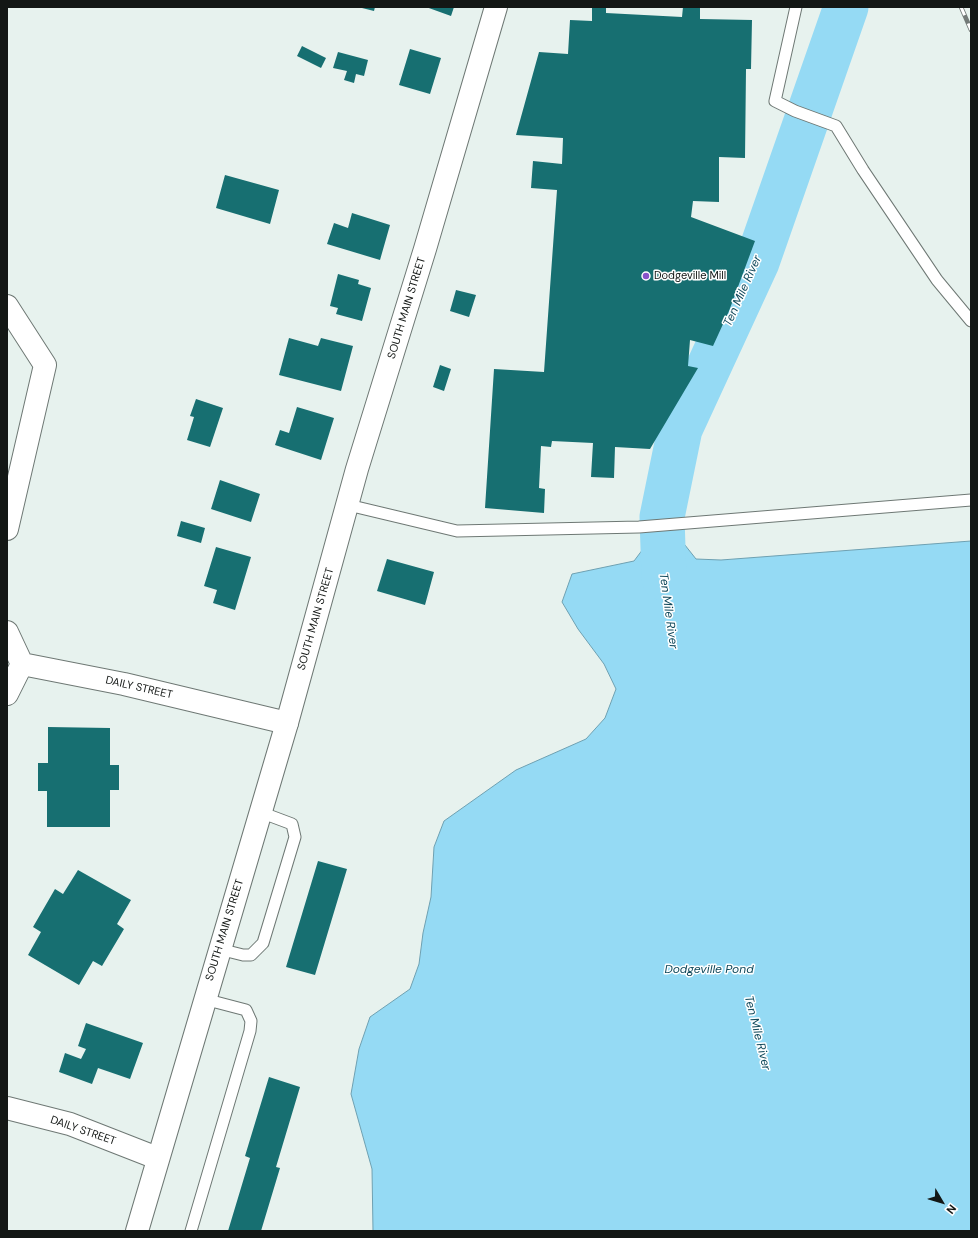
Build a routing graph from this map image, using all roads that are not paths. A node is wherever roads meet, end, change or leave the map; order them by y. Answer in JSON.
{"nodes":[{"id":1,"x":496,"y":7,"type":"edge"},
{"id":2,"x":796,"y":7,"type":"edge"},
{"id":3,"x":7,"y":306,"type":"edge"},
{"id":4,"x":971,"y":321,"type":"edge"},
{"id":5,"x":971,"y":500,"type":"edge"},
{"id":6,"x":348,"y":504,"type":"junction"},
{"id":7,"x":7,"y":529,"type":"edge"},
{"id":8,"x":7,"y":632,"type":"edge"},
{"id":9,"x":22,"y":664,"type":"junction"},
{"id":10,"x":7,"y":694,"type":"edge"},
{"id":11,"x":286,"y":723,"type":"junction"},
{"id":12,"x":260,"y":812,"type":"junction"},
{"id":13,"x":219,"y":949,"type":"junction"},
{"id":14,"x":204,"y":999,"type":"junction"},
{"id":15,"x":7,"y":1108,"type":"edge"},
{"id":16,"x":157,"y":1158,"type":"junction"},
{"id":17,"x":137,"y":1231,"type":"edge"},
{"id":18,"x":192,"y":1231,"type":"edge"}],
"edges":[{"from":1,"to":6,"type":"main road","name":"SOUTH MAIN STREET"},
{"from":2,"to":4,"type":"lane"},
{"from":3,"to":7,"type":"main road"},
{"from":5,"to":6,"type":"lane"},
{"from":6,"to":11,"type":"main road","name":"SOUTH MAIN STREET"},
{"from":8,"to":9,"type":"main road"},
{"from":9,"to":10,"type":"main road"},
{"from":9,"to":11,"type":"main road","name":"DAILY STREET"},
{"from":11,"to":12,"type":"main road","name":"SOUTH MAIN STREET"},
{"from":12,"to":13,"type":"main road","name":"SOUTH MAIN STREET"},
{"from":12,"to":13,"type":"lane"},
{"from":13,"to":14,"type":"main road","name":"SOUTH MAIN STREET"},
{"from":14,"to":16,"type":"main road","name":"SOUTH MAIN STREET"},
{"from":14,"to":18,"type":"lane"},
{"from":15,"to":16,"type":"main road","name":"DAILY STREET"},
{"from":16,"to":17,"type":"main road","name":"SOUTH MAIN STREET"}]}
